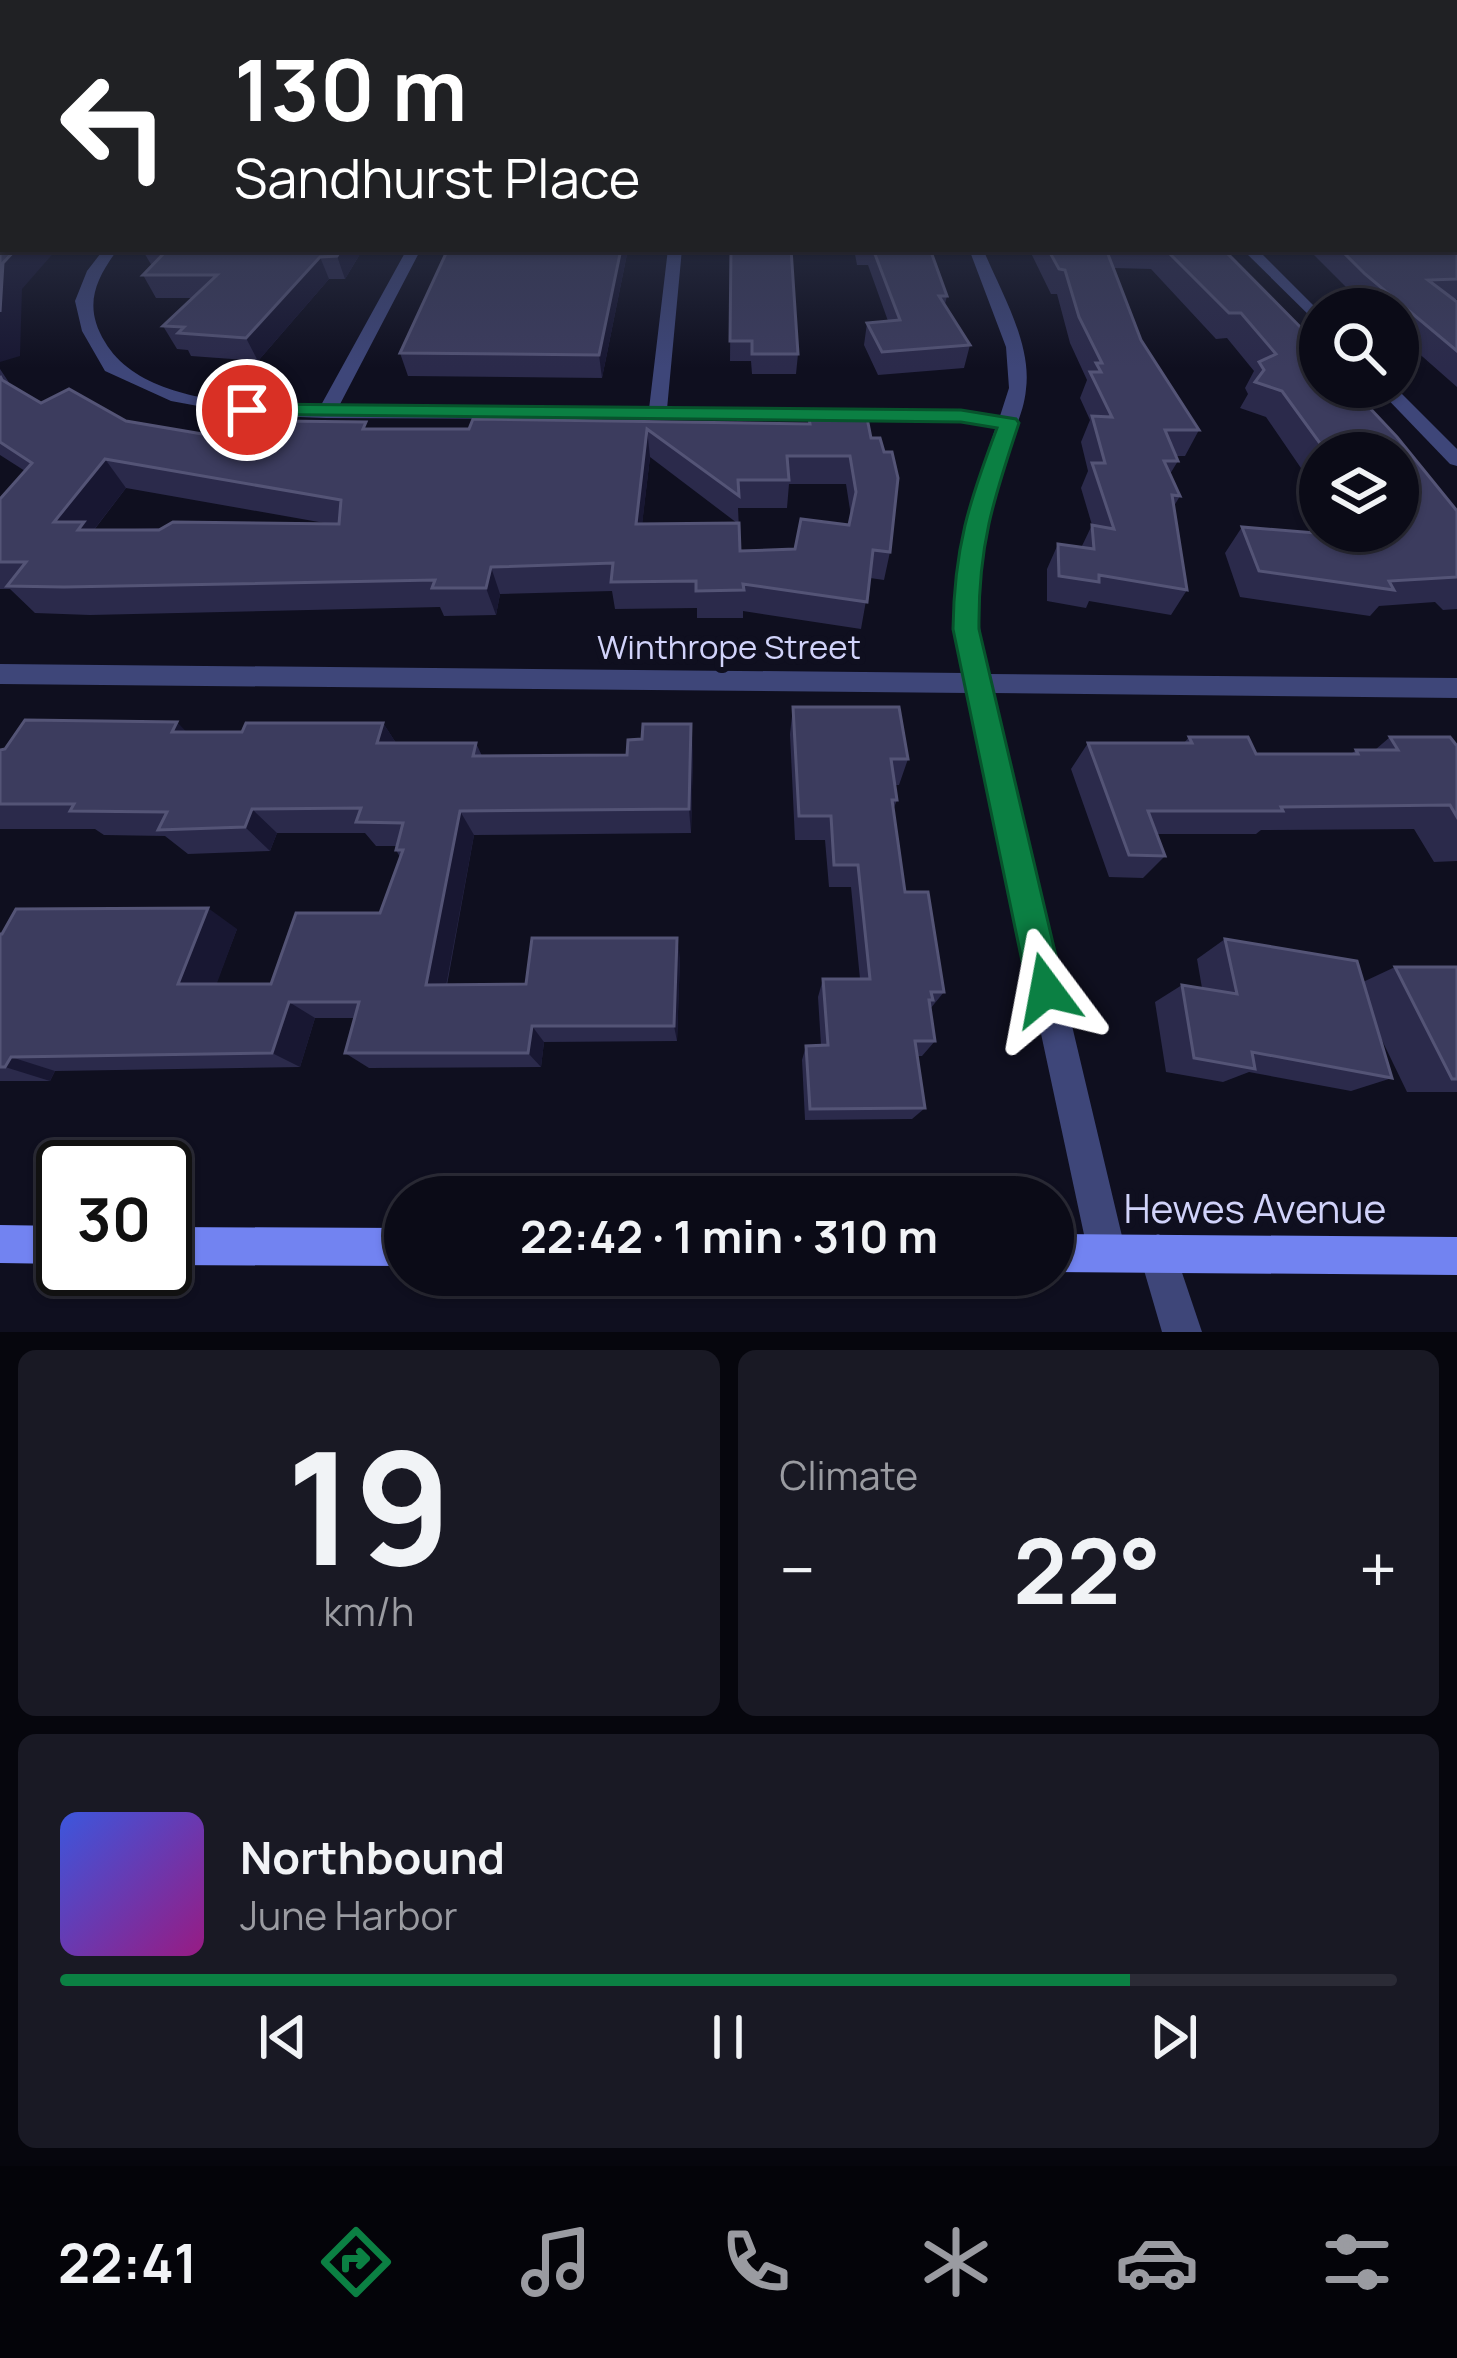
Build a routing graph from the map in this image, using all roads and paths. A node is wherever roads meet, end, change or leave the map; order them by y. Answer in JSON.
{"nodes":[{"id":1,"x":109,"y":252,"type":"edge"},
{"id":2,"x":412,"y":252,"type":"edge"},
{"id":3,"x":675,"y":252,"type":"edge"},
{"id":4,"x":977,"y":252,"type":"edge"},
{"id":5,"x":1252,"y":252,"type":"edge"},
{"id":6,"x":1299,"y":300,"type":"edge"},
{"id":7,"x":1406,"y":408,"type":"edge"},
{"id":8,"x":658,"y":412,"type":"junction"},
{"id":9,"x":326,"y":413,"type":"junction"},
{"id":10,"x":1009,"y":423,"type":"junction"},
{"id":11,"x":1457,"y":460,"type":"edge"},
{"id":12,"x":0,"y":674,"type":"edge"},
{"id":13,"x":975,"y":682,"type":"junction"},
{"id":14,"x":1457,"y":688,"type":"edge"},
{"id":15,"x":0,"y":1244,"type":"edge"},
{"id":16,"x":36,"y":1245,"type":"edge"},
{"id":17,"x":192,"y":1246,"type":"edge"},
{"id":18,"x":384,"y":1247,"type":"edge"},
{"id":19,"x":1074,"y":1253,"type":"edge"},
{"id":20,"x":1107,"y":1253,"type":"junction"},
{"id":21,"x":1158,"y":1253,"type":"junction"},
{"id":22,"x":1457,"y":1256,"type":"edge"},
{"id":23,"x":1182,"y":1332,"type":"edge"}],
"edges":[{"from":1,"to":9,"type":"street"},
{"from":2,"to":9,"type":"street"},
{"from":3,"to":8,"type":"street"},
{"from":4,"to":10,"type":"street"},
{"from":5,"to":6,"type":"street"},
{"from":7,"to":11,"type":"street"},
{"from":8,"to":9,"type":"street"},
{"from":8,"to":10,"type":"street"},
{"from":10,"to":13,"type":"street"},
{"from":12,"to":13,"type":"street","name":"Winthrope Street"},
{"from":13,"to":14,"type":"street","name":"Winthrope Street"},
{"from":13,"to":20,"type":"street"},
{"from":15,"to":16,"type":"street"},
{"from":17,"to":18,"type":"street"},
{"from":19,"to":20,"type":"street","name":"Hewes Avenue"},
{"from":20,"to":21,"type":"street","name":"Hewes Avenue"},
{"from":21,"to":22,"type":"street","name":"Hewes Avenue"},
{"from":21,"to":23,"type":"street"}]}
